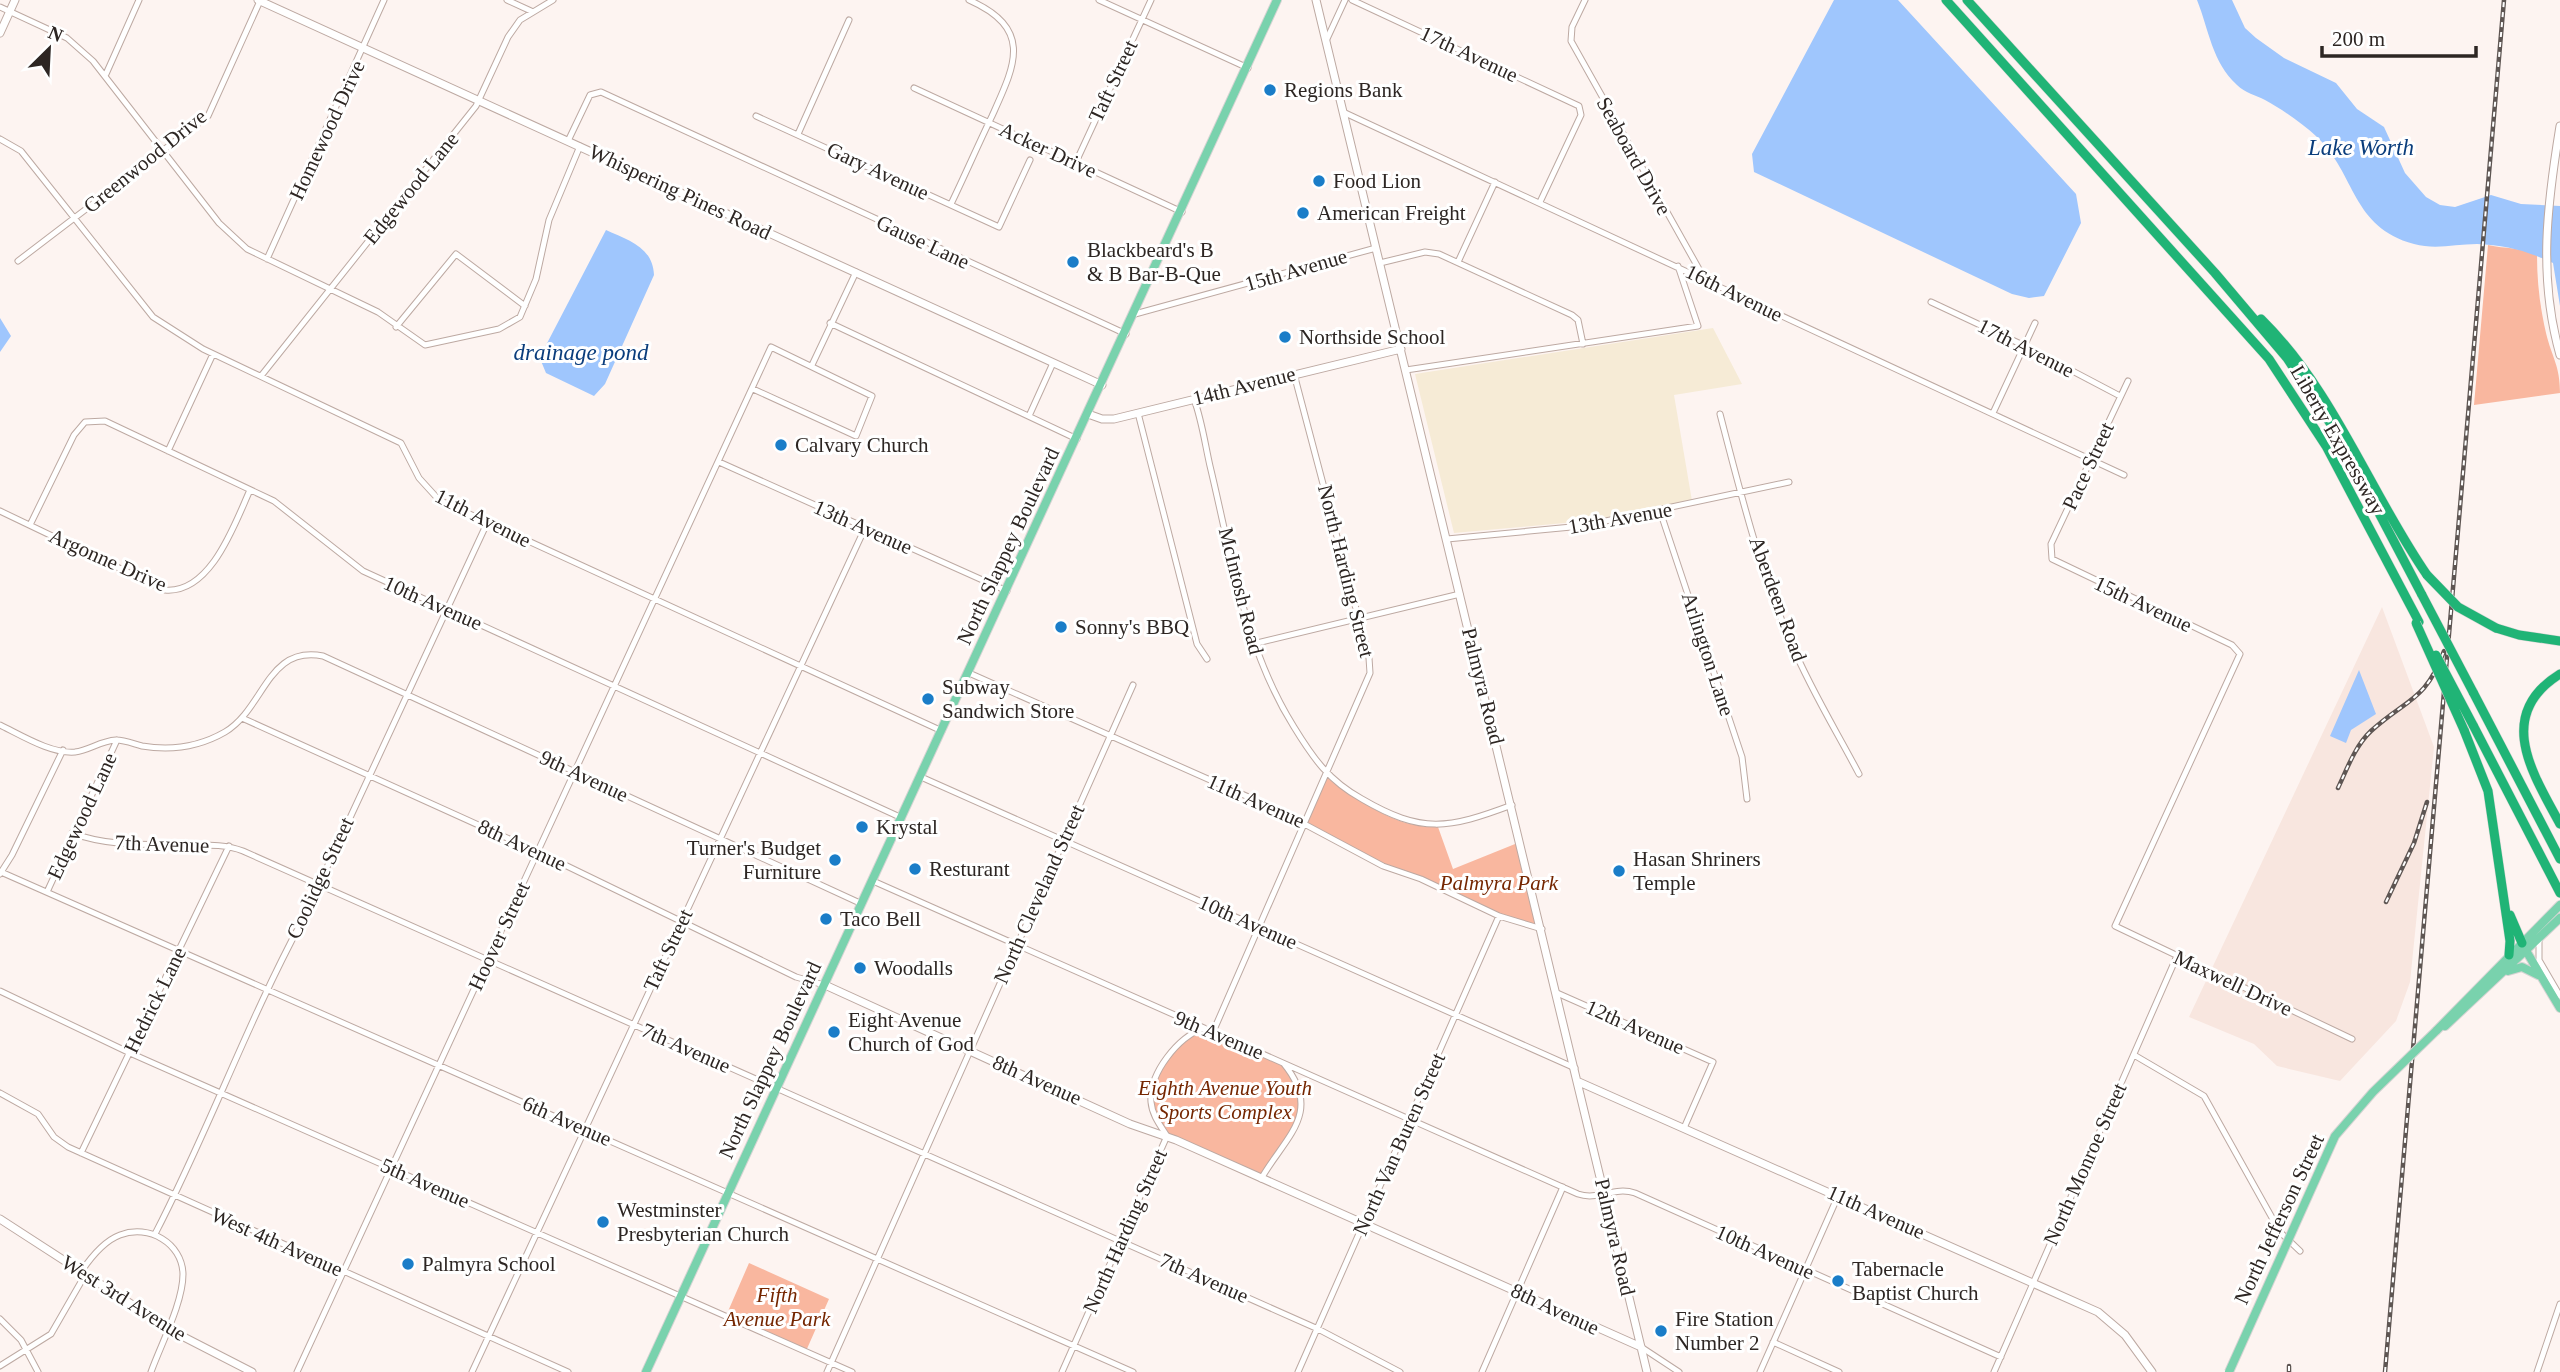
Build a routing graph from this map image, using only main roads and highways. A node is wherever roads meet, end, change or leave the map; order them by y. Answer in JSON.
{"nodes":[{"id":1,"x":1277,"y":0,"type":"edge"},
{"id":2,"x":1946,"y":0,"type":"edge"},
{"id":3,"x":1967,"y":0,"type":"edge"},
{"id":4,"x":2215,"y":273,"type":"junction"},
{"id":5,"x":2560,"y":641,"type":"edge"},
{"id":6,"x":2560,"y":674,"type":"edge"},
{"id":7,"x":2469,"y":728,"type":"junction"},
{"id":8,"x":2560,"y":824,"type":"edge"},
{"id":9,"x":2560,"y":859,"type":"edge"},
{"id":10,"x":2560,"y":893,"type":"edge"},
{"id":11,"x":2504,"y":900,"type":"junction"},
{"id":12,"x":2560,"y":905,"type":"edge"},
{"id":13,"x":2560,"y":918,"type":"edge"},
{"id":14,"x":2524,"y":947,"type":"junction"},
{"id":15,"x":2509,"y":955,"type":"junction"},
{"id":16,"x":2503,"y":975,"type":"junction"},
{"id":17,"x":2542,"y":979,"type":"junction"},
{"id":18,"x":2560,"y":1008,"type":"edge"},
{"id":19,"x":2437,"y":1031,"type":"junction"},
{"id":20,"x":646,"y":1372,"type":"edge"},
{"id":21,"x":2229,"y":1372,"type":"edge"}],
"edges":[{"from":1,"to":20,"type":"main road","name":"North Slappey Boulevard"},
{"from":2,"to":7,"type":"highway","name":"Liberty Expressway","bridge":true},
{"from":3,"to":4,"type":"highway","name":"Liberty Expressway"},
{"from":4,"to":5,"type":"highway","bridge":true},
{"from":4,"to":9,"type":"highway","name":"Liberty Expressway","bridge":true},
{"from":6,"to":8,"type":"highway"},
{"from":7,"to":10,"type":"highway"},
{"from":7,"to":11,"type":"highway"},
{"from":11,"to":14,"type":"highway"},
{"from":11,"to":15,"type":"highway"},
{"from":12,"to":14,"type":"main road","name":"North Jefferson Street"},
{"from":13,"to":14,"type":"main road","name":"North Jefferson Street"},
{"from":14,"to":15,"type":"main road","name":"North Jefferson Street"},
{"from":14,"to":16,"type":"main road","name":"North Jefferson Street"},
{"from":14,"to":17,"type":"main road"},
{"from":15,"to":19,"type":"main road","name":"North Jefferson Street"},
{"from":16,"to":17,"type":"main road"},
{"from":16,"to":19,"type":"main road","name":"North Jefferson Street"},
{"from":17,"to":18,"type":"main road"},
{"from":19,"to":21,"type":"main road","name":"North Jefferson Street","bridge":true}]}
